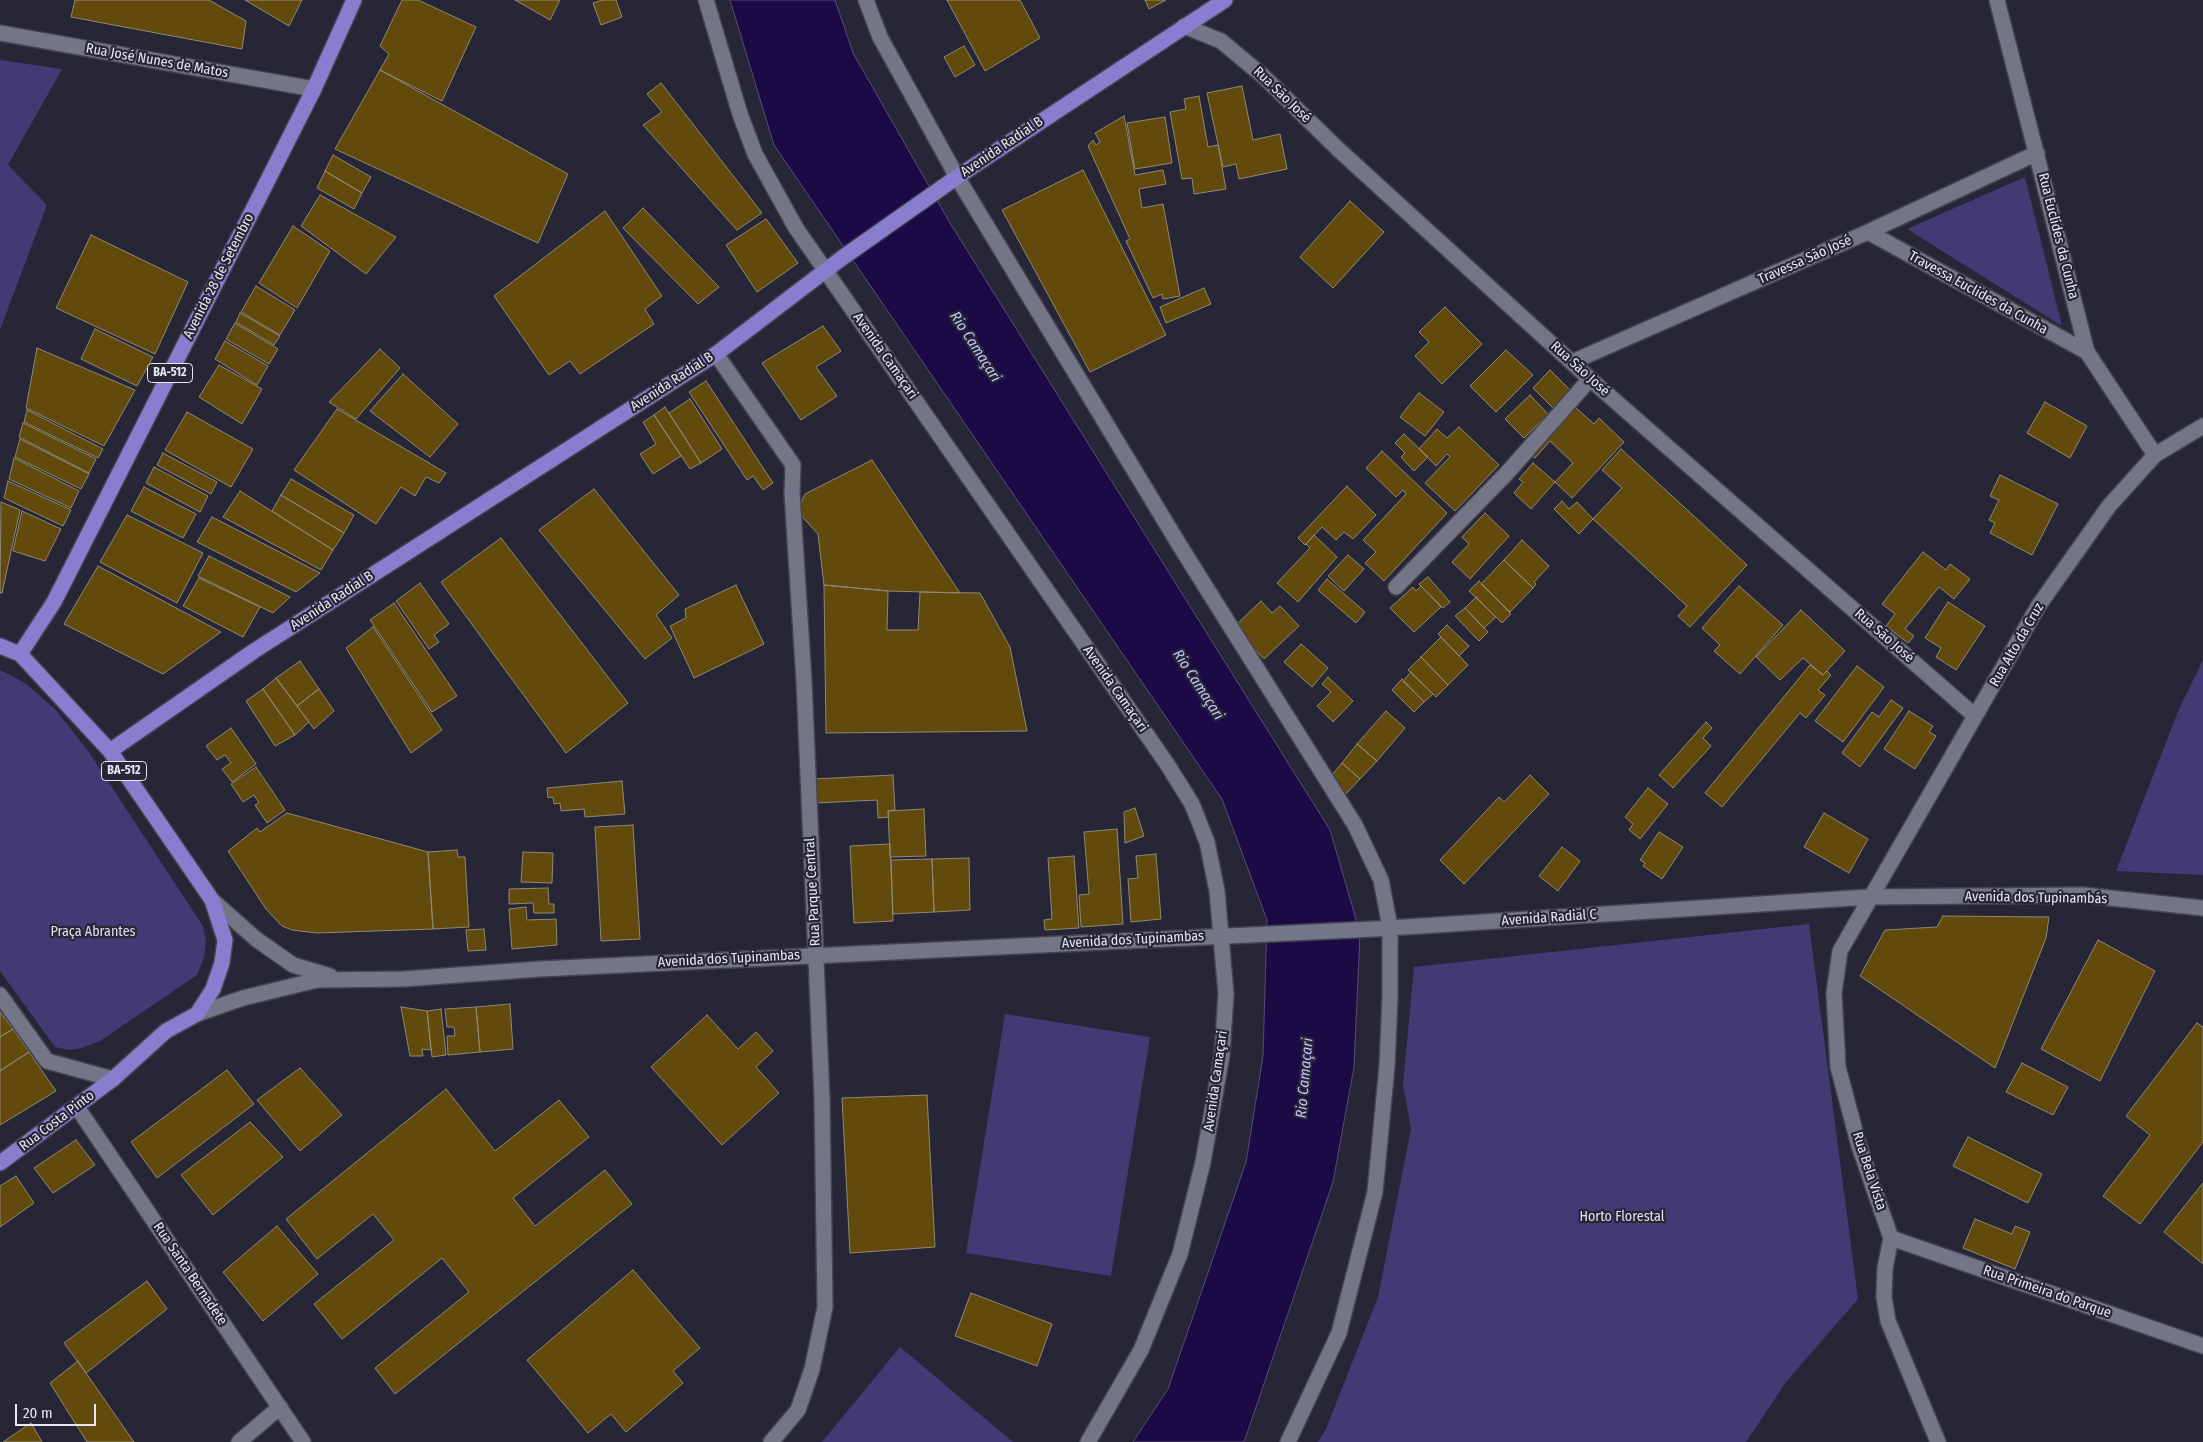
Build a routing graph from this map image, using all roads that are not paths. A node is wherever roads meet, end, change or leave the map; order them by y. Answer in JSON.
{"nodes":[{"id":1,"x":354,"y":0,"type":"edge"},
{"id":2,"x":706,"y":0,"type":"edge"},
{"id":3,"x":866,"y":0,"type":"edge"},
{"id":4,"x":1225,"y":0,"type":"edge"},
{"id":5,"x":1997,"y":0,"type":"edge"},
{"id":6,"x":1184,"y":26,"type":"junction"},
{"id":7,"x":0,"y":33,"type":"edge"},
{"id":8,"x":314,"y":89,"type":"junction"},
{"id":9,"x":2036,"y":153,"type":"junction"},
{"id":10,"x":957,"y":177,"type":"junction"},
{"id":11,"x":1868,"y":232,"type":"junction"},
{"id":12,"x":826,"y":270,"type":"junction"},
{"id":13,"x":2088,"y":352,"type":"junction"},
{"id":14,"x":716,"y":354,"type":"junction"},
{"id":15,"x":1572,"y":362,"type":"junction"},
{"id":16,"x":1590,"y":379,"type":"junction"},
{"id":17,"x":2203,"y":426,"type":"edge"},
{"id":18,"x":2155,"y":455,"type":"junction"},
{"id":19,"x":1396,"y":587,"type":"dead end"},
{"id":20,"x":0,"y":646,"type":"edge"},
{"id":21,"x":20,"y":654,"type":"junction"},
{"id":22,"x":1975,"y":716,"type":"junction"},
{"id":23,"x":110,"y":751,"type":"junction"},
{"id":24,"x":1869,"y":897,"type":"junction"},
{"id":25,"x":212,"y":900,"type":"junction"},
{"id":26,"x":2203,"y":908,"type":"edge"},
{"id":27,"x":1390,"y":928,"type":"junction"},
{"id":28,"x":1226,"y":935,"type":"junction"},
{"id":29,"x":817,"y":955,"type":"junction"},
{"id":30,"x":348,"y":980,"type":"junction"},
{"id":31,"x":0,"y":995,"type":"edge"},
{"id":32,"x":197,"y":1014,"type":"junction"},
{"id":33,"x":113,"y":1079,"type":"junction"},
{"id":34,"x":76,"y":1107,"type":"junction"},
{"id":35,"x":0,"y":1163,"type":"edge"},
{"id":36,"x":1892,"y":1238,"type":"junction"},
{"id":37,"x":2203,"y":1346,"type":"edge"},
{"id":38,"x":280,"y":1407,"type":"junction"},
{"id":39,"x":239,"y":1442,"type":"edge"},
{"id":40,"x":303,"y":1442,"type":"edge"},
{"id":41,"x":771,"y":1442,"type":"edge"},
{"id":42,"x":1088,"y":1442,"type":"edge"},
{"id":43,"x":1288,"y":1442,"type":"edge"},
{"id":44,"x":1938,"y":1442,"type":"edge"}],
"edges":[{"from":1,"to":8,"type":"main road","name":"Avenida 28 de Setembro","number":"BA-512"},
{"from":2,"to":12,"type":"street","name":"Avenida Camaçari"},
{"from":3,"to":10,"type":"street"},
{"from":4,"to":6,"type":"main road","name":"Avenida Radial B"},
{"from":5,"to":9,"type":"street","name":"Rua Euclídes da Cunha"},
{"from":6,"to":10,"type":"main road","name":"Avenida Radial B"},
{"from":6,"to":15,"type":"street","name":"Rua São José"},
{"from":7,"to":8,"type":"street","name":"Rua José Nunes de Matos"},
{"from":8,"to":21,"type":"main road","name":"Avenida 28 de Setembro","number":"BA-512"},
{"from":9,"to":11,"type":"street","name":"Travessa São José"},
{"from":9,"to":13,"type":"street","name":"Rua Euclídes da Cunha"},
{"from":10,"to":12,"type":"main road","name":"Avenida Radial B"},
{"from":10,"to":27,"type":"street"},
{"from":11,"to":13,"type":"street","name":"Travessa Euclides da Cunha"},
{"from":11,"to":15,"type":"street","name":"Travessa São José"},
{"from":12,"to":14,"type":"main road","name":"Avenida Radial B"},
{"from":12,"to":28,"type":"street","name":"Avenida Camaçari"},
{"from":13,"to":18,"type":"street","name":"Rua Euclídes da Cunha"},
{"from":14,"to":23,"type":"main road","name":"Avenida Radial B"},
{"from":14,"to":29,"type":"street","name":"Rua Parque Central"},
{"from":15,"to":16,"type":"street","name":"Rua São José"},
{"from":16,"to":19,"type":"street"},
{"from":16,"to":22,"type":"street","name":"Rua São José"},
{"from":17,"to":18,"type":"street","name":"Rua Alto da Cruz"},
{"from":18,"to":22,"type":"street","name":"Rua Alto da Cruz"},
{"from":20,"to":21,"type":"main road","number":"BA-512"},
{"from":21,"to":23,"type":"main road","number":"BA-512"},
{"from":22,"to":24,"type":"street","name":"Rua Alto da Cruz"},
{"from":23,"to":25,"type":"main road","number":"BA-512"},
{"from":24,"to":26,"type":"street","name":"Avenida dos Tupinambás"},
{"from":24,"to":27,"type":"street","name":"Avenida Radial C"},
{"from":24,"to":36,"type":"street","name":"Rua Bela Vista"},
{"from":25,"to":30,"type":"street","name":"Avenida dos Tupinambas"},
{"from":25,"to":32,"type":"main road","number":"BA-512"},
{"from":27,"to":28,"type":"street","name":"Avenida Radial C"},
{"from":27,"to":43,"type":"street"},
{"from":28,"to":29,"type":"street","name":"Avenida dos Tupinambas"},
{"from":28,"to":42,"type":"street","name":"Avenida Camaçari"},
{"from":29,"to":30,"type":"street","name":"Avenida dos Tupinambas"},
{"from":29,"to":41,"type":"street","name":"Rua Parque Central"},
{"from":30,"to":32,"type":"street","name":"Avenida dos Tupinambas"},
{"from":31,"to":33,"type":"street"},
{"from":32,"to":33,"type":"main road","number":"BA-512"},
{"from":33,"to":34,"type":"main road","name":"Rua Costa Pinto","number":"BA-512"},
{"from":34,"to":35,"type":"main road","name":"Rua Costa Pinto","number":"BA-512"},
{"from":34,"to":38,"type":"street","name":"Rua Santa Bernadete"},
{"from":36,"to":37,"type":"street","name":"Rua Primeira do Parque"},
{"from":36,"to":44,"type":"street"},
{"from":38,"to":39,"type":"street"},
{"from":38,"to":40,"type":"street","name":"Rua Santa Bernadete"}]}
